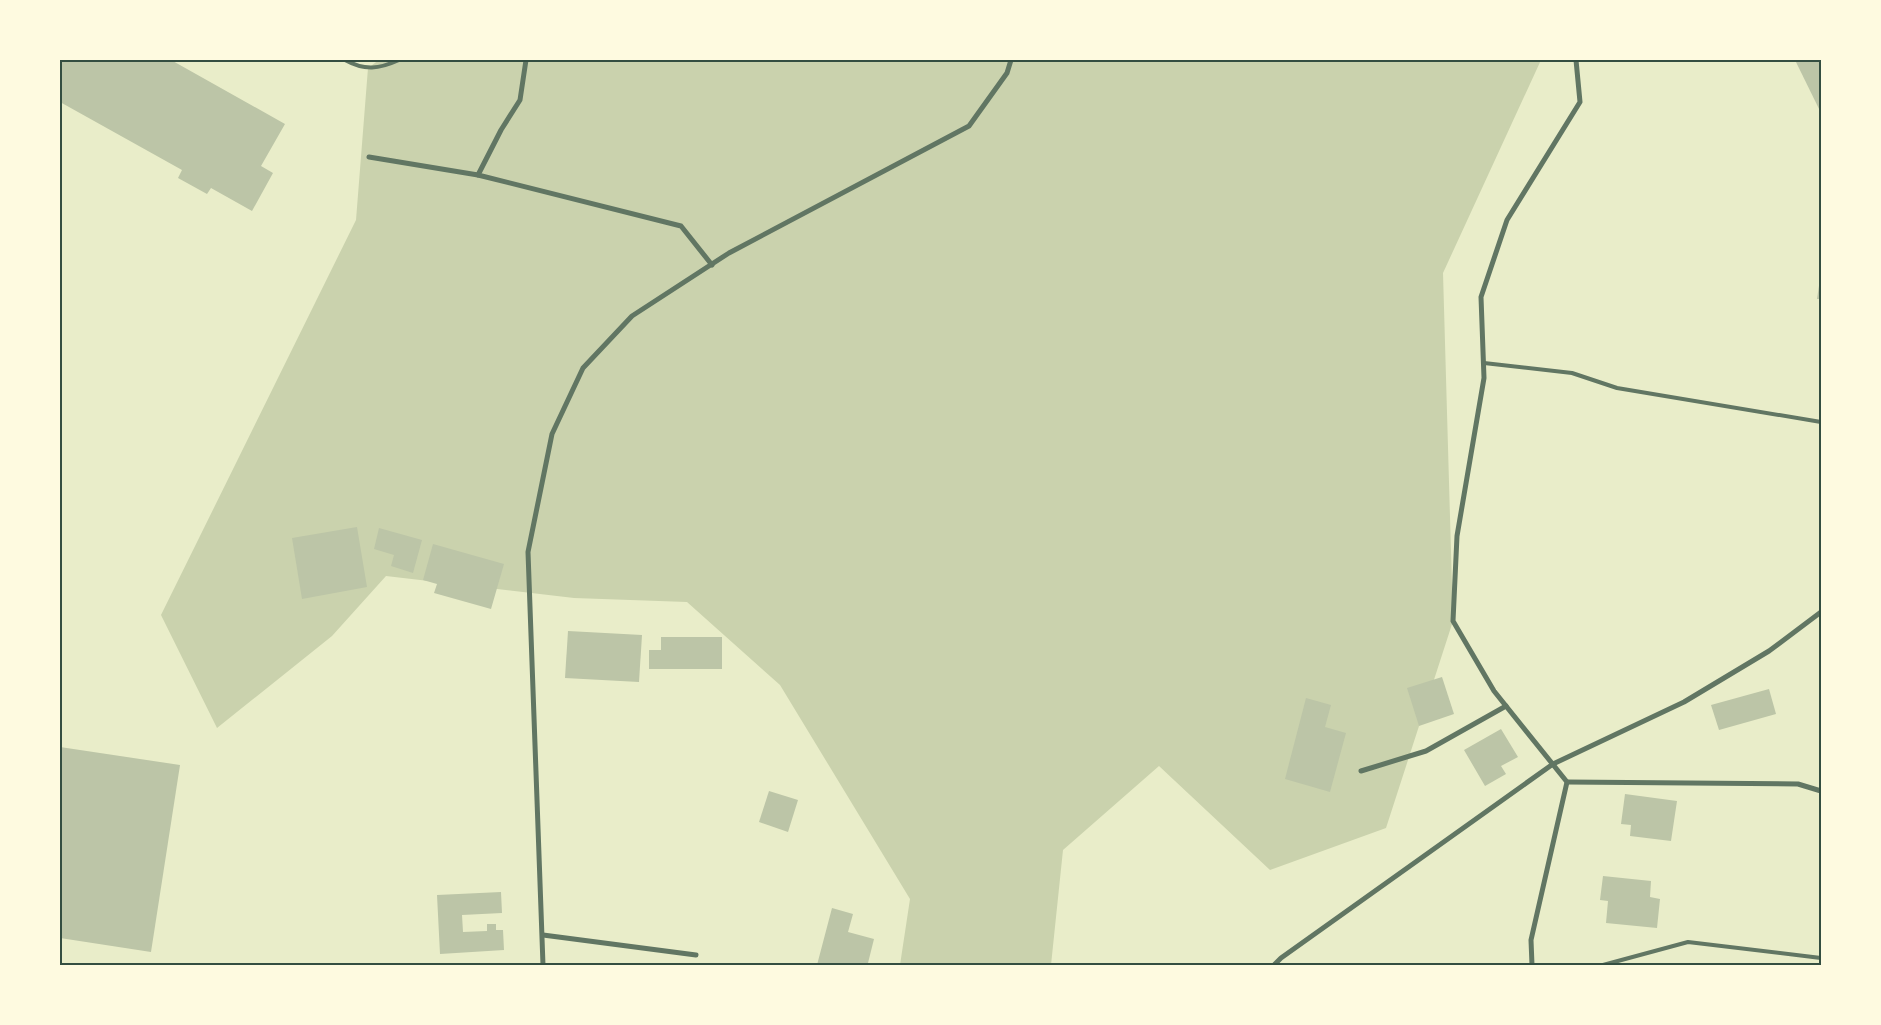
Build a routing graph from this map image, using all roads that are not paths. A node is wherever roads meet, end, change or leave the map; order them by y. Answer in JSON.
{"nodes":[{"id":1,"x":345,"y":60,"type":"edge"},
{"id":2,"x":398,"y":60,"type":"edge"},
{"id":3,"x":526,"y":60,"type":"edge"},
{"id":4,"x":1011,"y":60,"type":"edge"},
{"id":5,"x":1576,"y":60,"type":"edge"},
{"id":6,"x":369,"y":157,"type":"dead end"},
{"id":7,"x":478,"y":175,"type":"junction"},
{"id":8,"x":712,"y":264,"type":"junction"},
{"id":9,"x":1484,"y":363,"type":"junction"},
{"id":10,"x":1821,"y":422,"type":"edge"},
{"id":11,"x":1821,"y":612,"type":"edge"},
{"id":12,"x":1506,"y":706,"type":"junction"},
{"id":13,"x":1553,"y":764,"type":"junction"},
{"id":14,"x":1361,"y":771,"type":"dead end"},
{"id":15,"x":1568,"y":782,"type":"junction"},
{"id":16,"x":1821,"y":791,"type":"edge"},
{"id":17,"x":543,"y":936,"type":"junction"},
{"id":18,"x":696,"y":955,"type":"dead end"},
{"id":19,"x":1821,"y":958,"type":"edge"},
{"id":20,"x":543,"y":965,"type":"edge"},
{"id":21,"x":1274,"y":965,"type":"edge"},
{"id":22,"x":1532,"y":965,"type":"edge"},
{"id":23,"x":1603,"y":965,"type":"edge"}],
"edges":[{"from":1,"to":2,"type":"lane"},
{"from":3,"to":7,"type":"street"},
{"from":4,"to":8,"type":"street"},
{"from":5,"to":9,"type":"street"},
{"from":6,"to":7,"type":"street"},
{"from":7,"to":8,"type":"street"},
{"from":8,"to":17,"type":"street"},
{"from":9,"to":10,"type":"lane"},
{"from":9,"to":12,"type":"street"},
{"from":11,"to":13,"type":"street"},
{"from":12,"to":13,"type":"street"},
{"from":12,"to":14,"type":"street"},
{"from":13,"to":15,"type":"street"},
{"from":13,"to":21,"type":"street"},
{"from":15,"to":16,"type":"street"},
{"from":15,"to":22,"type":"street"},
{"from":17,"to":18,"type":"street"},
{"from":17,"to":20,"type":"street"},
{"from":19,"to":23,"type":"lane"}]}
